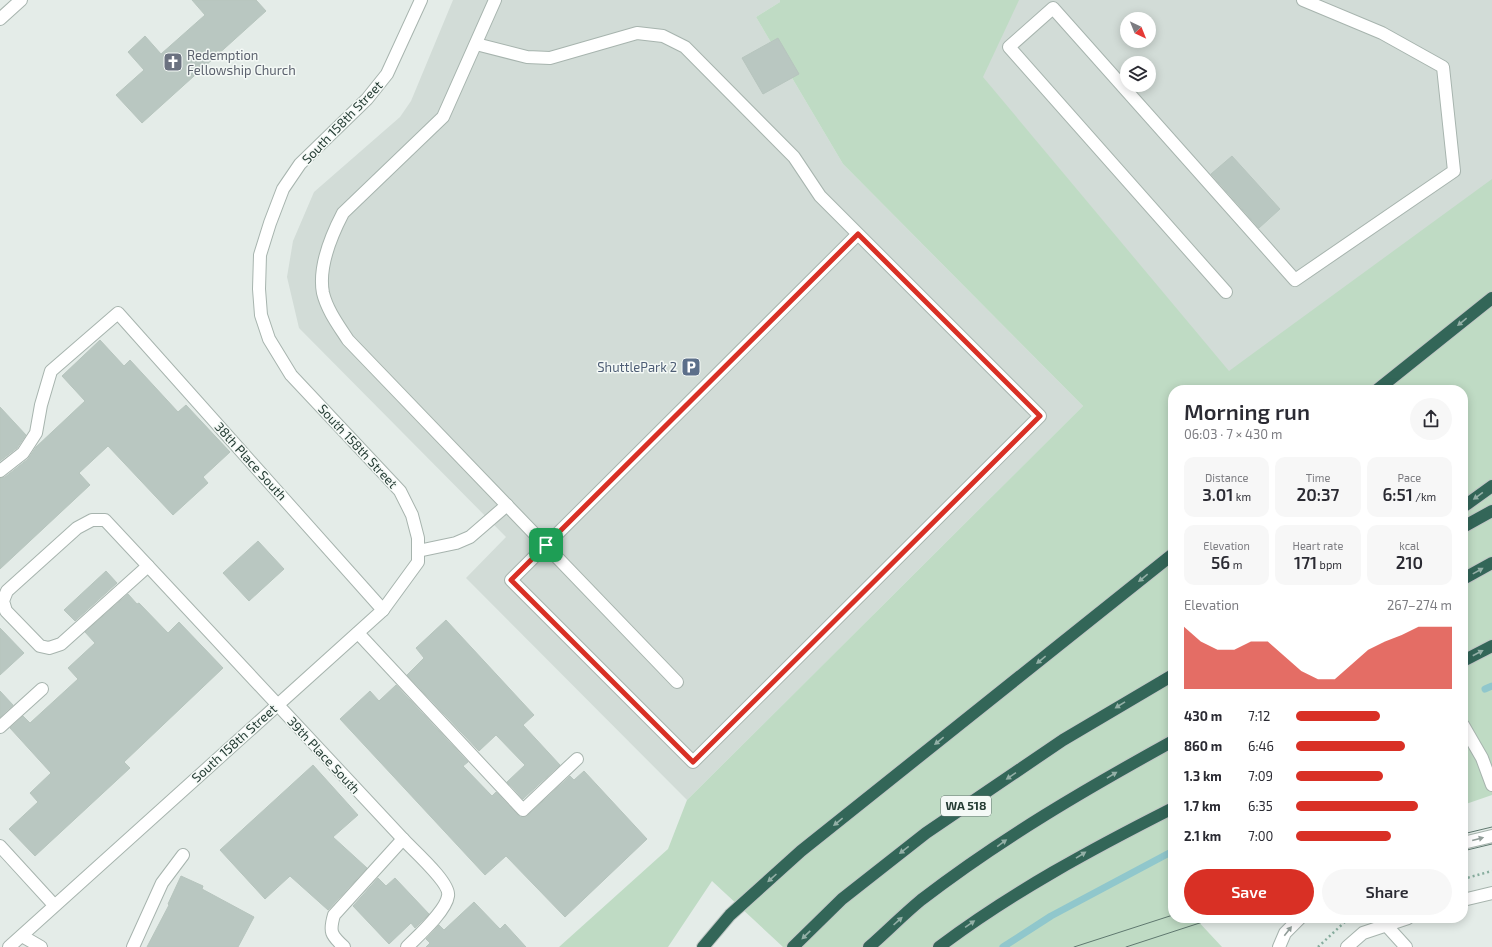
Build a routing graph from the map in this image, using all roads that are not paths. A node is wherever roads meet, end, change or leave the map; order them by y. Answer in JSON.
{"nodes":[{"id":1,"x":21,"y":0,"type":"edge"},
{"id":2,"x":421,"y":0,"type":"edge"},
{"id":3,"x":495,"y":0,"type":"edge"},
{"id":4,"x":1303,"y":0,"type":"edge"},
{"id":5,"x":1053,"y":4,"type":"edge"},
{"id":6,"x":0,"y":19,"type":"edge"},
{"id":7,"x":476,"y":44,"type":"junction"},
{"id":8,"x":858,"y":234,"type":"junction"},
{"id":9,"x":1226,"y":292,"type":"dead end"},
{"id":10,"x":1492,"y":298,"type":"edge"},
{"id":11,"x":1383,"y":385,"type":"edge"},
{"id":12,"x":0,"y":471,"type":"edge"},
{"id":13,"x":1492,"y":486,"type":"edge"},
{"id":14,"x":1468,"y":503,"type":"edge"},
{"id":15,"x":507,"y":505,"type":"junction"},
{"id":16,"x":1492,"y":511,"type":"edge"},
{"id":17,"x":1468,"y":524,"type":"edge"},
{"id":18,"x":546,"y":545,"type":"junction"},
{"id":19,"x":418,"y":551,"type":"junction"},
{"id":20,"x":1168,"y":558,"type":"edge"},
{"id":21,"x":1492,"y":563,"type":"edge"},
{"id":22,"x":148,"y":566,"type":"junction"},
{"id":23,"x":1468,"y":577,"type":"edge"},
{"id":24,"x":383,"y":610,"type":"junction"},
{"id":25,"x":358,"y":633,"type":"junction"},
{"id":26,"x":1492,"y":646,"type":"edge"},
{"id":27,"x":1468,"y":658,"type":"edge"},
{"id":28,"x":1168,"y":677,"type":"edge"},
{"id":29,"x":677,"y":682,"type":"dead end"},
{"id":30,"x":42,"y":689,"type":"dead end"},
{"id":31,"x":277,"y":705,"type":"junction"},
{"id":32,"x":0,"y":727,"type":"edge"},
{"id":33,"x":1468,"y":733,"type":"edge"},
{"id":34,"x":1168,"y":744,"type":"edge"},
{"id":35,"x":577,"y":759,"type":"dead end"},
{"id":36,"x":1492,"y":785,"type":"edge"},
{"id":37,"x":1168,"y":811,"type":"edge"},
{"id":38,"x":1492,"y":836,"type":"edge"},
{"id":39,"x":403,"y":839,"type":"junction"},
{"id":40,"x":1468,"y":842,"type":"edge"},
{"id":41,"x":0,"y":846,"type":"edge"},
{"id":42,"x":183,"y":855,"type":"dead end"},
{"id":43,"x":1492,"y":893,"type":"edge"},
{"id":44,"x":1468,"y":899,"type":"edge"},
{"id":45,"x":54,"y":905,"type":"junction"},
{"id":46,"x":1295,"y":923,"type":"edge"},
{"id":47,"x":1392,"y":923,"type":"edge"},
{"id":48,"x":1386,"y":925,"type":"junction"},
{"id":49,"x":24,"y":941,"type":"edge"},
{"id":50,"x":9,"y":947,"type":"edge"},
{"id":51,"x":41,"y":947,"type":"edge"},
{"id":52,"x":133,"y":947,"type":"edge"},
{"id":53,"x":344,"y":947,"type":"edge"},
{"id":54,"x":407,"y":947,"type":"edge"},
{"id":55,"x":703,"y":947,"type":"edge"},
{"id":56,"x":793,"y":947,"type":"edge"},
{"id":57,"x":869,"y":947,"type":"edge"},
{"id":58,"x":939,"y":947,"type":"edge"},
{"id":59,"x":1279,"y":947,"type":"edge"},
{"id":60,"x":1347,"y":947,"type":"edge"},
{"id":61,"x":1406,"y":947,"type":"edge"}],
"edges":[{"from":1,"to":6,"type":"street"},
{"from":2,"to":19,"type":"street","name":"South 158th Street"},
{"from":3,"to":7,"type":"street"},
{"from":4,"to":5,"type":"street"},
{"from":5,"to":9,"type":"street"},
{"from":7,"to":8,"type":"street"},
{"from":7,"to":15,"type":"street"},
{"from":8,"to":18,"type":"street"},
{"from":8,"to":18,"type":"street"},
{"from":10,"to":11,"type":"highway","one_way":true},
{"from":12,"to":24,"type":"street","name":"38th Place South"},
{"from":13,"to":14,"type":"highway","one_way":true},
{"from":15,"to":18,"type":"street"},
{"from":15,"to":19,"type":"street"},
{"from":16,"to":17,"type":"highway"},
{"from":18,"to":29,"type":"street"},
{"from":19,"to":24,"type":"street","name":"South 158th Street"},
{"from":20,"to":55,"type":"highway","one_way":true},
{"from":23,"to":21,"type":"highway","one_way":true},
{"from":22,"to":22,"type":"street","name":"39th Place South"},
{"from":22,"to":31,"type":"street","name":"39th Place South"},
{"from":24,"to":25,"type":"street","name":"South 158th Street"},
{"from":25,"to":31,"type":"street","name":"South 158th Street"},
{"from":25,"to":35,"type":"street"},
{"from":27,"to":26,"type":"highway","one_way":true},
{"from":28,"to":56,"type":"highway","number":"WA 518","one_way":true},
{"from":30,"to":32,"type":"street"},
{"from":31,"to":39,"type":"street","name":"39th Place South"},
{"from":31,"to":45,"type":"street","name":"South 158th Street"},
{"from":33,"to":36,"type":"street"},
{"from":57,"to":34,"type":"highway","one_way":true},
{"from":58,"to":37,"type":"highway","one_way":true},
{"from":40,"to":38,"type":"street","one_way":true},
{"from":39,"to":53,"type":"street"},
{"from":39,"to":54,"type":"street","name":"39th Place South"},
{"from":41,"to":45,"type":"street"},
{"from":42,"to":52,"type":"street"},
{"from":43,"to":44,"type":"street"},
{"from":45,"to":49,"type":"street","name":"South 158th Street"},
{"from":59,"to":46,"type":"street","one_way":true},
{"from":47,"to":48,"type":"street"},
{"from":48,"to":60,"type":"street"},
{"from":48,"to":61,"type":"street"},
{"from":49,"to":50,"type":"street","name":"South 158th Street"},
{"from":49,"to":51,"type":"street"}]}
